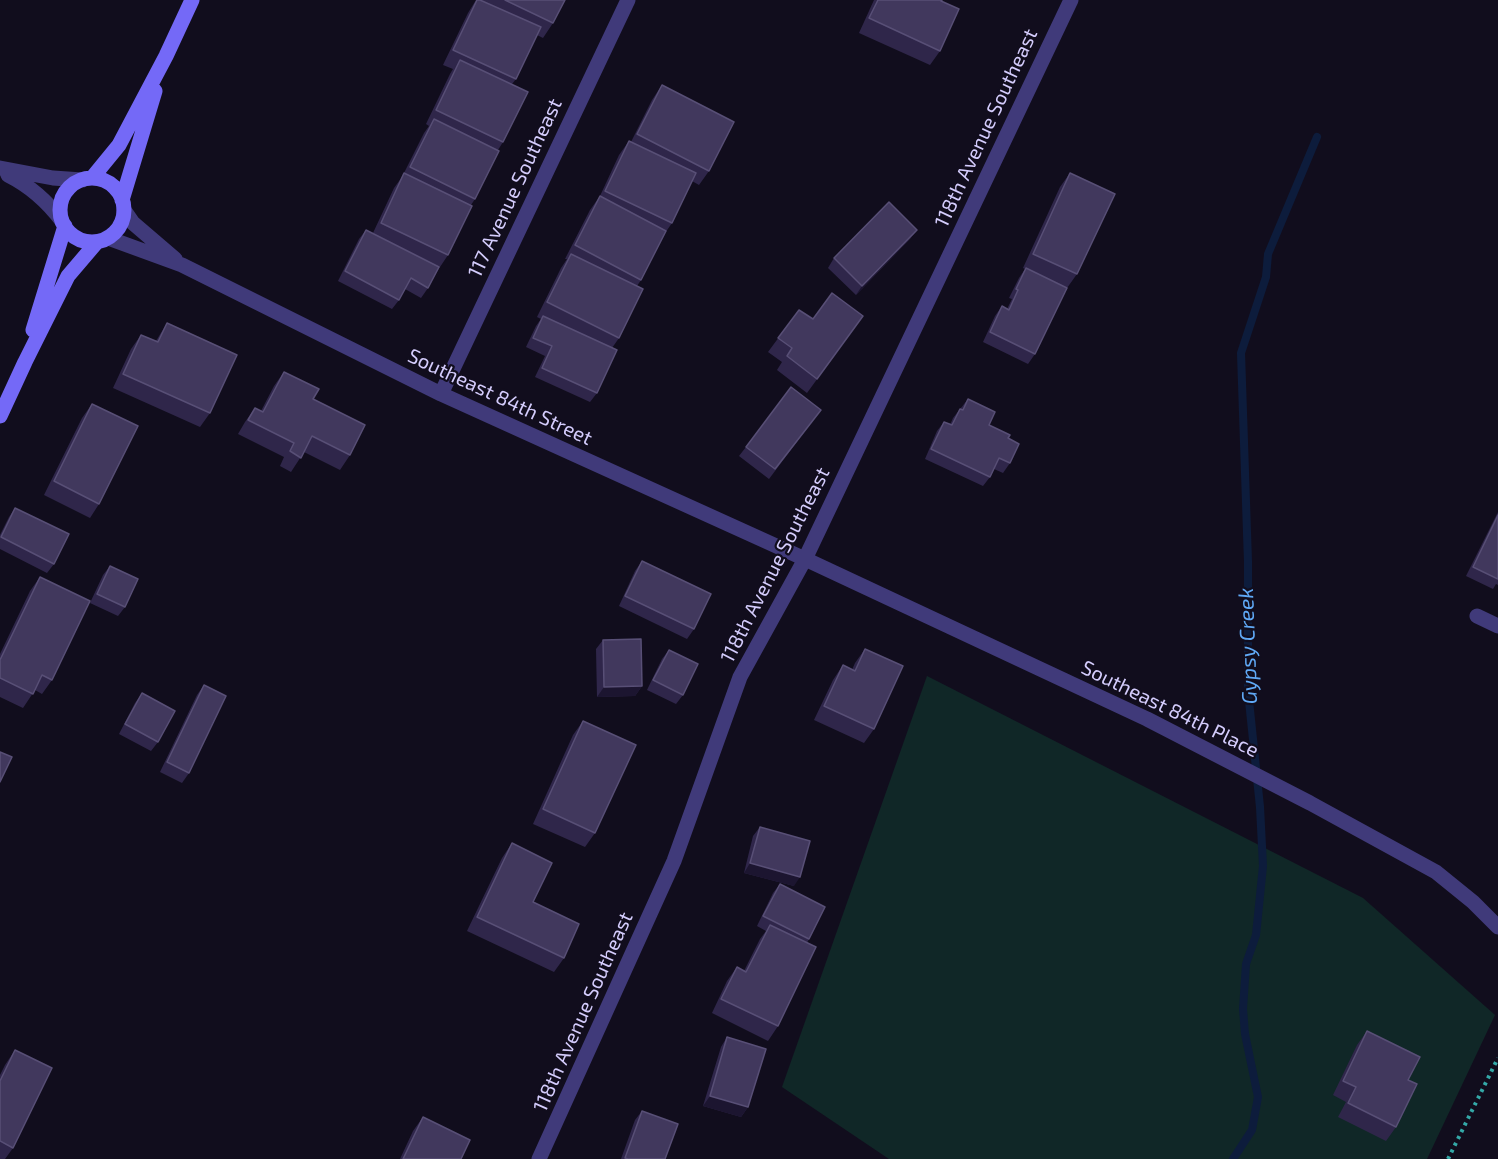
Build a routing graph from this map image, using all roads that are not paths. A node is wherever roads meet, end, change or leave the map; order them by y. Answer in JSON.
{"nodes":[{"id":1,"x":192,"y":0,"type":"edge"},
{"id":2,"x":628,"y":0,"type":"edge"},
{"id":3,"x":1071,"y":0,"type":"edge"},
{"id":4,"x":166,"y":56,"type":"junction"},
{"id":5,"x":0,"y":170,"type":"edge"},
{"id":6,"x":87,"y":179,"type":"junction"},
{"id":7,"x":123,"y":205,"type":"junction"},
{"id":8,"x":63,"y":223,"type":"junction"},
{"id":9,"x":103,"y":240,"type":"junction"},
{"id":10,"x":182,"y":265,"type":"junction"},
{"id":11,"x":25,"y":362,"type":"junction"},
{"id":12,"x":441,"y":394,"type":"junction"},
{"id":13,"x":0,"y":416,"type":"edge"},
{"id":14,"x":805,"y":559,"type":"junction"},
{"id":15,"x":1476,"y":616,"type":"dead end"},
{"id":16,"x":1498,"y":626,"type":"edge"},
{"id":17,"x":1498,"y":927,"type":"edge"},
{"id":18,"x":539,"y":1159,"type":"edge"}],
"edges":[{"from":1,"to":4,"type":"street"},
{"from":2,"to":12,"type":"street","name":"117 Avenue Southeast"},
{"from":3,"to":14,"type":"street","name":"118th Avenue Southeast"},
{"from":4,"to":6,"type":"street"},
{"from":4,"to":7,"type":"street"},
{"from":5,"to":6,"type":"street"},
{"from":5,"to":8,"type":"street"},
{"from":6,"to":7,"type":"street"},
{"from":6,"to":8,"type":"street"},
{"from":7,"to":9,"type":"street"},
{"from":7,"to":10,"type":"street","name":"Southeast 84th Street"},
{"from":8,"to":9,"type":"street"},
{"from":8,"to":11,"type":"street"},
{"from":9,"to":10,"type":"street","name":"Southeast 84th Street"},
{"from":9,"to":11,"type":"street"},
{"from":10,"to":12,"type":"street","name":"Southeast 84th Street"},
{"from":11,"to":13,"type":"street"},
{"from":12,"to":14,"type":"street","name":"Southeast 84th Street"},
{"from":14,"to":17,"type":"street","name":"Southeast 84th Place"},
{"from":14,"to":18,"type":"street","name":"118th Avenue Southeast"},
{"from":15,"to":16,"type":"street"}]}
